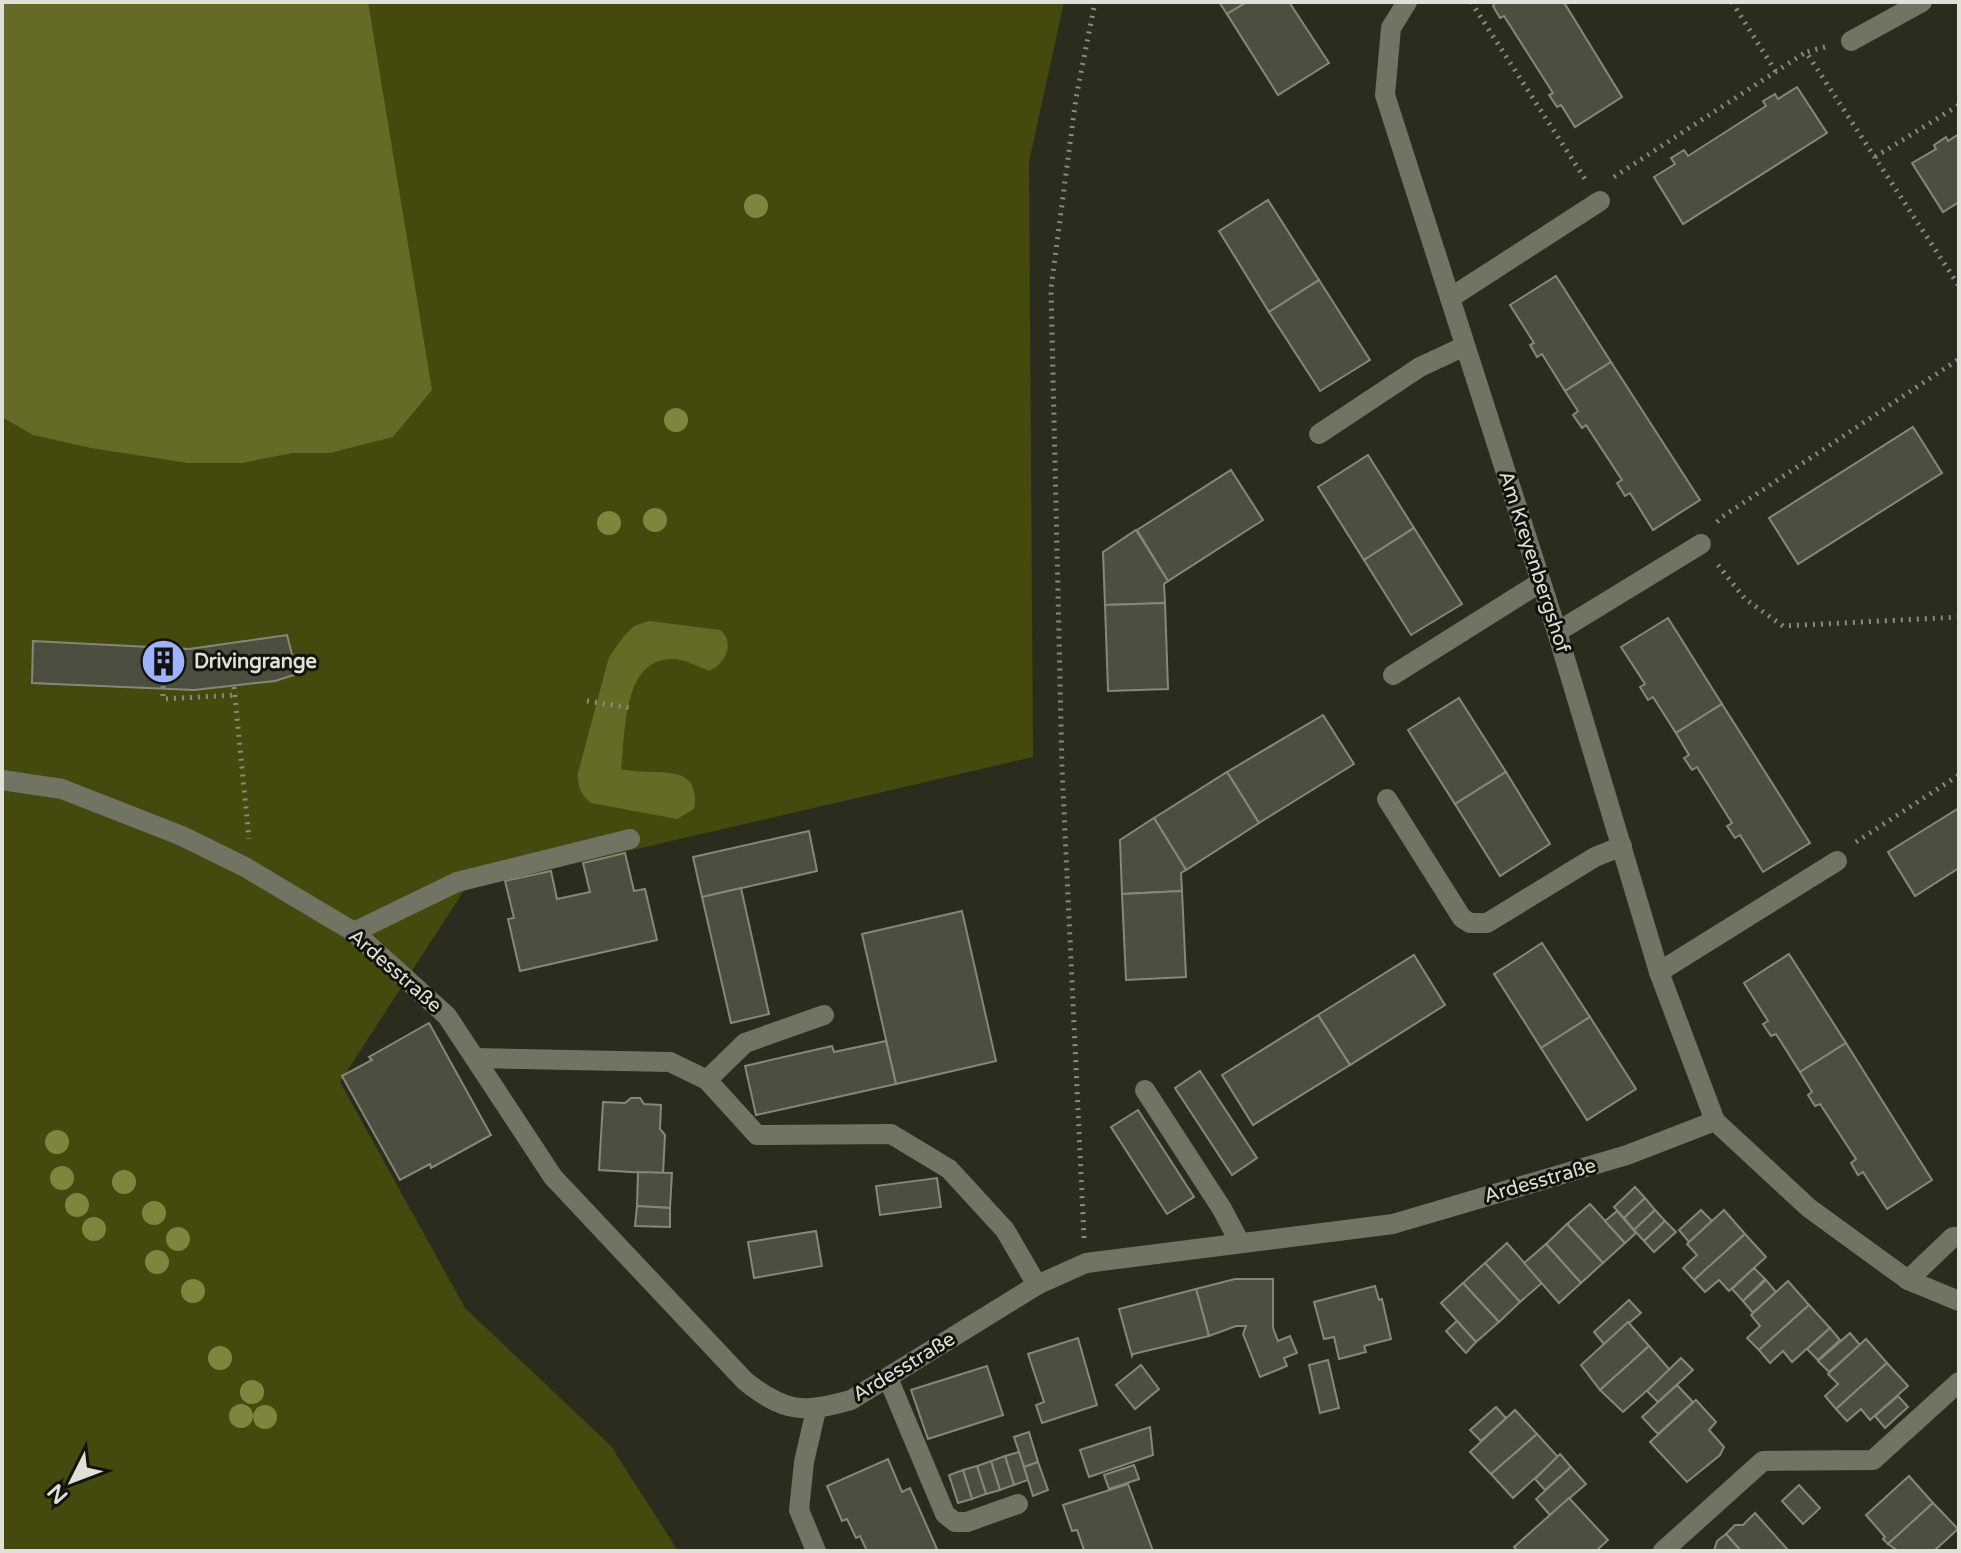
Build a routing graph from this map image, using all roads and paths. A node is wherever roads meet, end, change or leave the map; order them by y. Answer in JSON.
{"nodes":[{"id":1,"x":1095,"y":2,"type":"edge"},
{"id":2,"x":1407,"y":2,"type":"edge"},
{"id":3,"x":1471,"y":2,"type":"edge"},
{"id":4,"x":1732,"y":2,"type":"edge"},
{"id":5,"x":1922,"y":2,"type":"edge"},
{"id":6,"x":1851,"y":41,"type":"joint"},
{"id":7,"x":1806,"y":52,"type":"junction"},
{"id":8,"x":1776,"y":72,"type":"junction"},
{"id":9,"x":1959,"y":105,"type":"edge"},
{"id":10,"x":1875,"y":157,"type":"junction"},
{"id":11,"x":1600,"y":201,"type":"junction"},
{"id":12,"x":1959,"y":286,"type":"edge"},
{"id":13,"x":1450,"y":298,"type":"junction"},
{"id":14,"x":1465,"y":346,"type":"junction"},
{"id":15,"x":1959,"y":359,"type":"edge"},
{"id":16,"x":1319,"y":434,"type":"dead end"},
{"id":17,"x":1701,"y":544,"type":"junction"},
{"id":18,"x":1541,"y":582,"type":"junction"},
{"id":19,"x":1959,"y":617,"type":"edge"},
{"id":20,"x":1557,"y":632,"type":"junction"},
{"id":21,"x":1393,"y":675,"type":"dead end"},
{"id":22,"x":163,"y":678,"type":"dead end"},
{"id":23,"x":234,"y":687,"type":"dead end"},
{"id":24,"x":235,"y":695,"type":"junction"},
{"id":25,"x":587,"y":701,"type":"dead end"},
{"id":26,"x":632,"y":708,"type":"dead end"},
{"id":27,"x":1959,"y":775,"type":"edge"},
{"id":28,"x":2,"y":780,"type":"edge"},
{"id":29,"x":1387,"y":799,"type":"dead end"},
{"id":30,"x":630,"y":839,"type":"dead end"},
{"id":31,"x":1622,"y":846,"type":"junction"},
{"id":32,"x":1837,"y":861,"type":"joint"},
{"id":33,"x":245,"y":867,"type":"junction"},
{"id":34,"x":354,"y":932,"type":"junction"},
{"id":35,"x":1659,"y":972,"type":"junction"},
{"id":36,"x":824,"y":1015,"type":"dead end"},
{"id":37,"x":475,"y":1058,"type":"junction"},
{"id":38,"x":707,"y":1080,"type":"junction"},
{"id":39,"x":1145,"y":1090,"type":"dead end"},
{"id":40,"x":1715,"y":1121,"type":"junction"},
{"id":41,"x":1959,"y":1237,"type":"edge"},
{"id":42,"x":1240,"y":1243,"type":"junction"},
{"id":43,"x":1086,"y":1263,"type":"junction"},
{"id":44,"x":1908,"y":1280,"type":"junction"},
{"id":45,"x":1037,"y":1285,"type":"junction"},
{"id":46,"x":1959,"y":1301,"type":"edge"},
{"id":47,"x":888,"y":1378,"type":"junction"},
{"id":48,"x":1959,"y":1382,"type":"edge"},
{"id":49,"x":816,"y":1410,"type":"junction"},
{"id":50,"x":1018,"y":1504,"type":"dead end"},
{"id":51,"x":816,"y":1551,"type":"edge"},
{"id":52,"x":1663,"y":1551,"type":"edge"}],
"edges":[{"from":1,"to":43,"type":"path"},
{"from":2,"to":13,"type":"street","name":"Am Kreyenbergshof"},
{"from":3,"to":11,"type":"path"},
{"from":4,"to":8,"type":"path"},
{"from":5,"to":6,"type":"street"},
{"from":6,"to":7,"type":"path"},
{"from":7,"to":8,"type":"path"},
{"from":7,"to":10,"type":"path"},
{"from":8,"to":11,"type":"path"},
{"from":9,"to":10,"type":"path"},
{"from":10,"to":12,"type":"path"},
{"from":11,"to":13,"type":"street"},
{"from":13,"to":14,"type":"street","name":"Am Kreyenbergshof"},
{"from":14,"to":16,"type":"street"},
{"from":14,"to":18,"type":"street","name":"Am Kreyenbergshof"},
{"from":15,"to":17,"type":"path"},
{"from":17,"to":19,"type":"path"},
{"from":17,"to":20,"type":"street"},
{"from":18,"to":20,"type":"street","name":"Am Kreyenbergshof"},
{"from":18,"to":21,"type":"street"},
{"from":20,"to":31,"type":"street","name":"Am Kreyenbergshof"},
{"from":22,"to":24,"type":"path"},
{"from":23,"to":24,"type":"path"},
{"from":24,"to":33,"type":"path"},
{"from":25,"to":26,"type":"path"},
{"from":27,"to":32,"type":"path"},
{"from":28,"to":33,"type":"street","name":"Ardesstraße"},
{"from":29,"to":31,"type":"street"},
{"from":30,"to":34,"type":"street"},
{"from":31,"to":35,"type":"street","name":"Am Kreyenbergshof"},
{"from":32,"to":35,"type":"street"},
{"from":33,"to":34,"type":"street","name":"Ardesstraße"},
{"from":34,"to":37,"type":"street","name":"Ardesstraße"},
{"from":35,"to":40,"type":"street","name":"Am Kreyenbergshof"},
{"from":36,"to":38,"type":"street"},
{"from":37,"to":38,"type":"street"},
{"from":37,"to":49,"type":"street","name":"Ardesstraße"},
{"from":38,"to":45,"type":"street"},
{"from":39,"to":42,"type":"street"},
{"from":40,"to":42,"type":"street","name":"Ardesstraße"},
{"from":40,"to":44,"type":"street"},
{"from":41,"to":44,"type":"street"},
{"from":42,"to":43,"type":"street","name":"Ardesstraße"},
{"from":43,"to":45,"type":"street","name":"Ardesstraße"},
{"from":44,"to":46,"type":"street"},
{"from":45,"to":47,"type":"street","name":"Ardesstraße"},
{"from":47,"to":49,"type":"street","name":"Ardesstraße"},
{"from":47,"to":50,"type":"street"},
{"from":48,"to":52,"type":"street"},
{"from":49,"to":51,"type":"street"}]}
